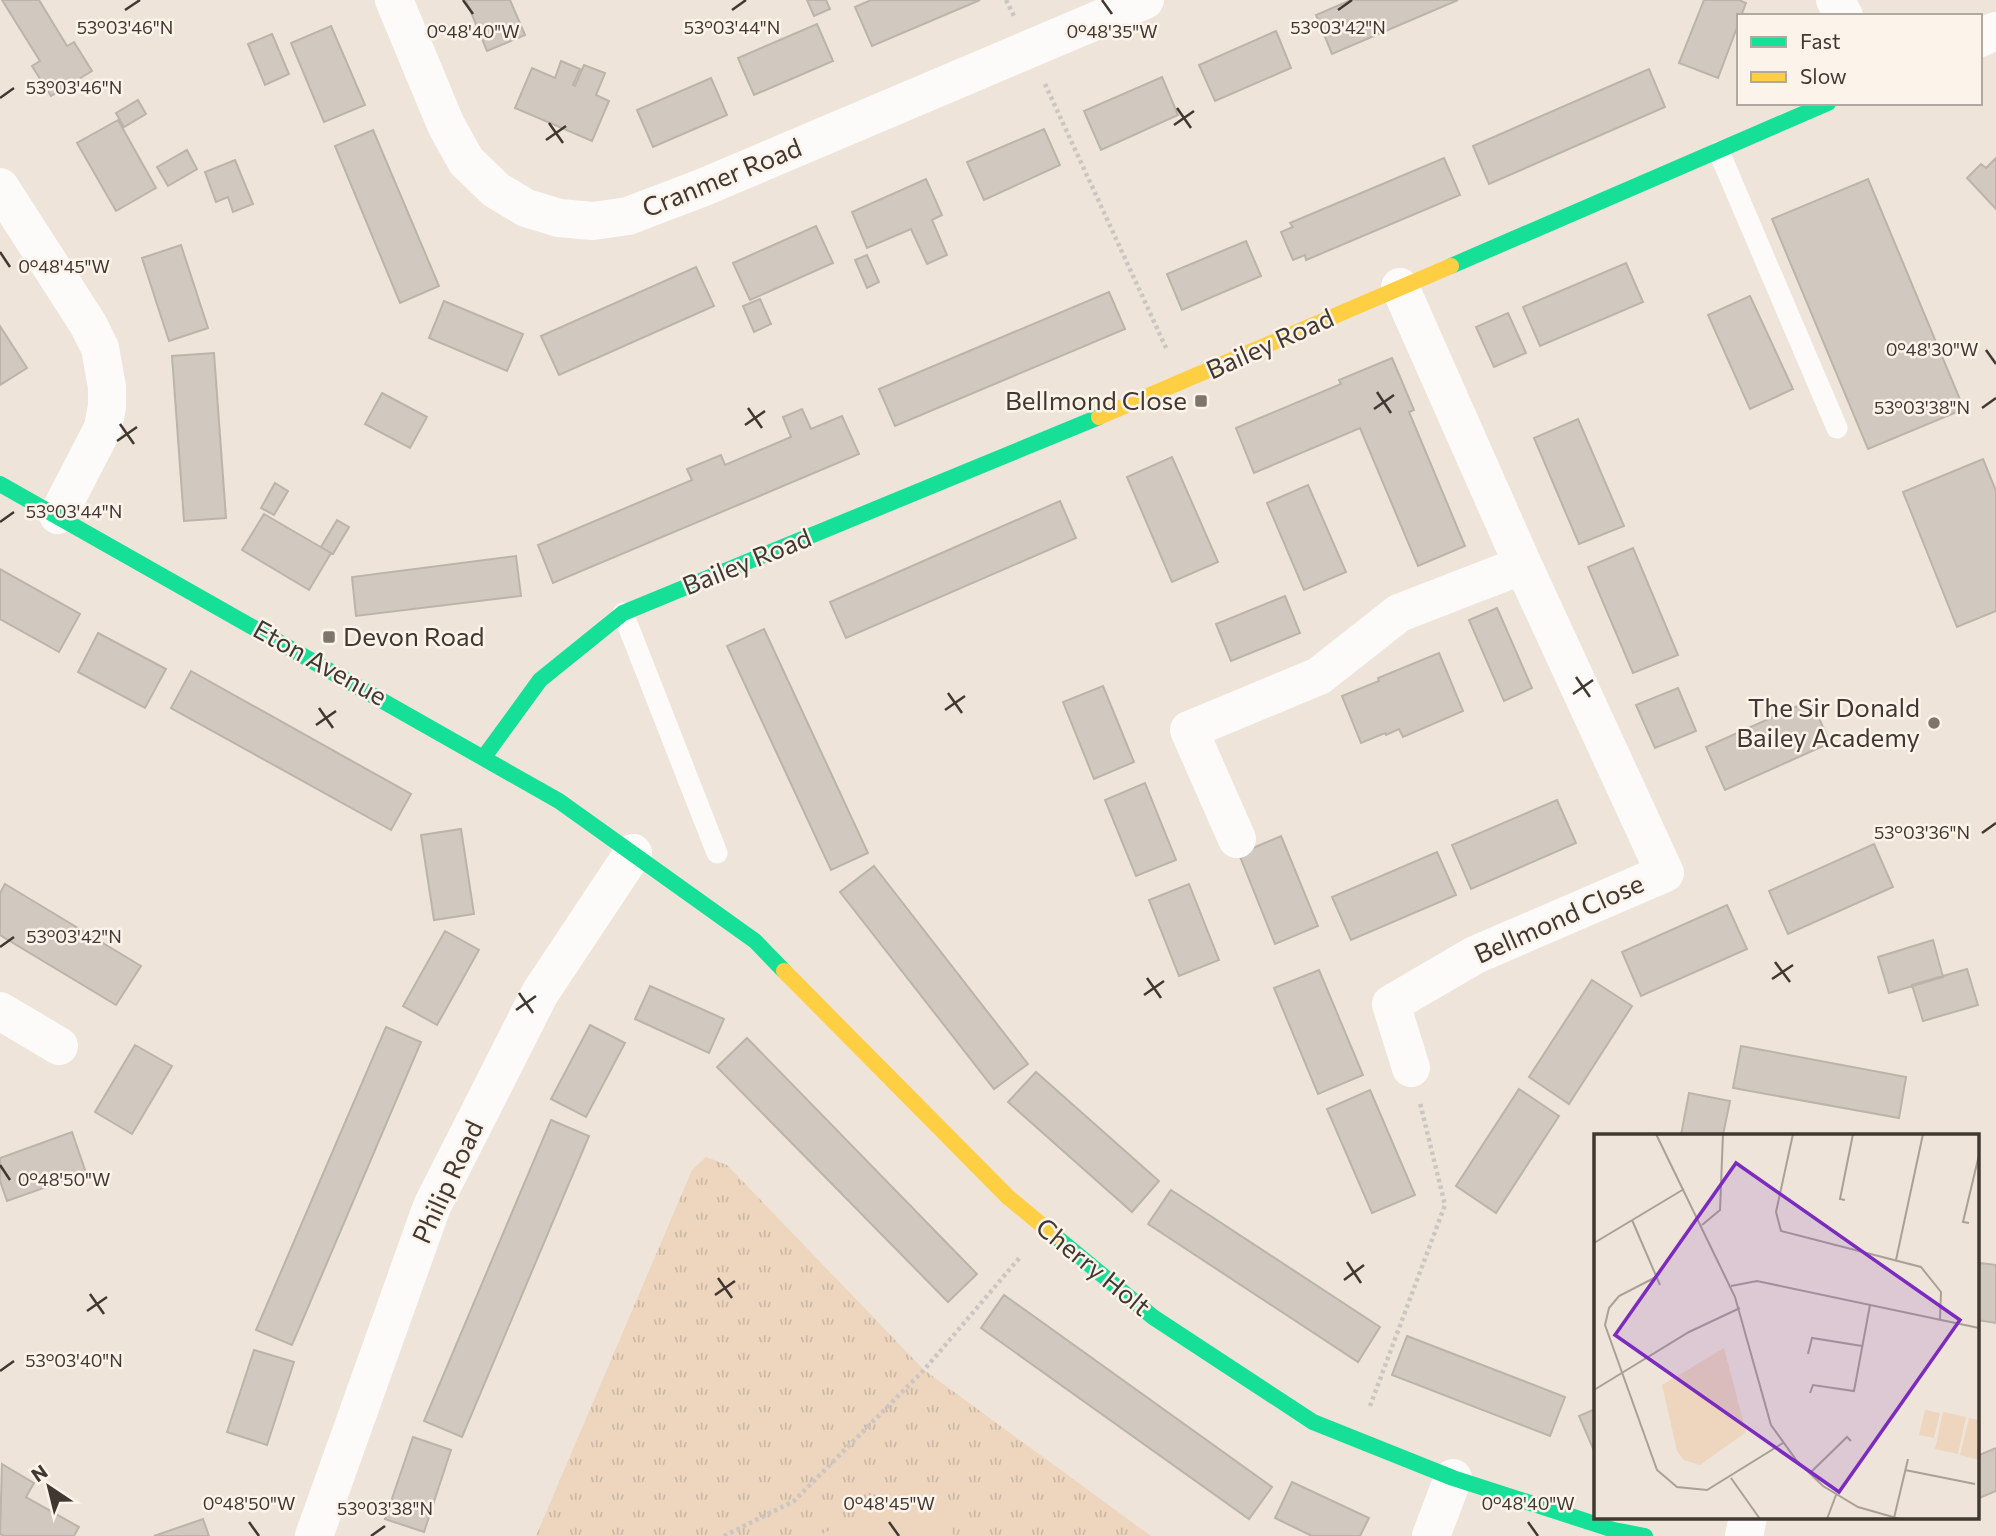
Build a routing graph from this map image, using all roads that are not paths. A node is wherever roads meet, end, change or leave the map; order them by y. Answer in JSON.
{"nodes":[{"id":1,"x":394,"y":0,"type":"edge"},
{"id":2,"x":1145,"y":0,"type":"edge"},
{"id":3,"x":1824,"y":105,"type":"edge"},
{"id":4,"x":1719,"y":152,"type":"junction"},
{"id":5,"x":0,"y":187,"type":"edge"},
{"id":6,"x":1400,"y":287,"type":"junction"},
{"id":7,"x":1837,"y":428,"type":"dead end"},
{"id":8,"x":0,"y":484,"type":"edge"},
{"id":9,"x":58,"y":516,"type":"junction"},
{"id":10,"x":1523,"y":565,"type":"junction"},
{"id":11,"x":623,"y":613,"type":"junction"},
{"id":12,"x":484,"y":757,"type":"junction"},
{"id":13,"x":1237,"y":839,"type":"dead end"},
{"id":14,"x":633,"y":853,"type":"junction"},
{"id":15,"x":717,"y":853,"type":"dead end"},
{"id":16,"x":1,"y":1014,"type":"edge"},
{"id":17,"x":59,"y":1046,"type":"dead end"},
{"id":18,"x":1411,"y":1068,"type":"road end"},
{"id":19,"x":1453,"y":1478,"type":"junction"},
{"id":20,"x":1748,"y":1518,"type":"edge"},
{"id":21,"x":313,"y":1536,"type":"edge"},
{"id":22,"x":1431,"y":1536,"type":"edge"},
{"id":23,"x":1646,"y":1536,"type":"edge"},
{"id":24,"x":1744,"y":1536,"type":"edge"}],
"edges":[{"from":1,"to":2,"type":"street","name":"Cranmer Road"},
{"from":3,"to":4,"type":"street","name":"Bailey Road"},
{"from":4,"to":6,"type":"street","name":"Bailey Road"},
{"from":4,"to":7,"type":"lane"},
{"from":5,"to":9,"type":"street"},
{"from":6,"to":10,"type":"street","name":"Bellmond Close"},
{"from":6,"to":11,"type":"street","name":"Bailey Road"},
{"from":8,"to":9,"type":"street","name":"Eton Avenue"},
{"from":9,"to":12,"type":"street","name":"Eton Avenue"},
{"from":10,"to":13,"type":"street"},
{"from":10,"to":18,"type":"street","name":"Bellmond Close"},
{"from":11,"to":12,"type":"street","name":"Bailey Road"},
{"from":11,"to":15,"type":"lane"},
{"from":12,"to":14,"type":"street","name":"Eton Avenue"},
{"from":14,"to":19,"type":"street","name":"Cherry Holt"},
{"from":14,"to":21,"type":"street","name":"Philip Road"},
{"from":16,"to":17,"type":"street"},
{"from":19,"to":22,"type":"street"},
{"from":19,"to":23,"type":"street","name":"Cherry Holt"},
{"from":20,"to":24,"type":"street"}]}
